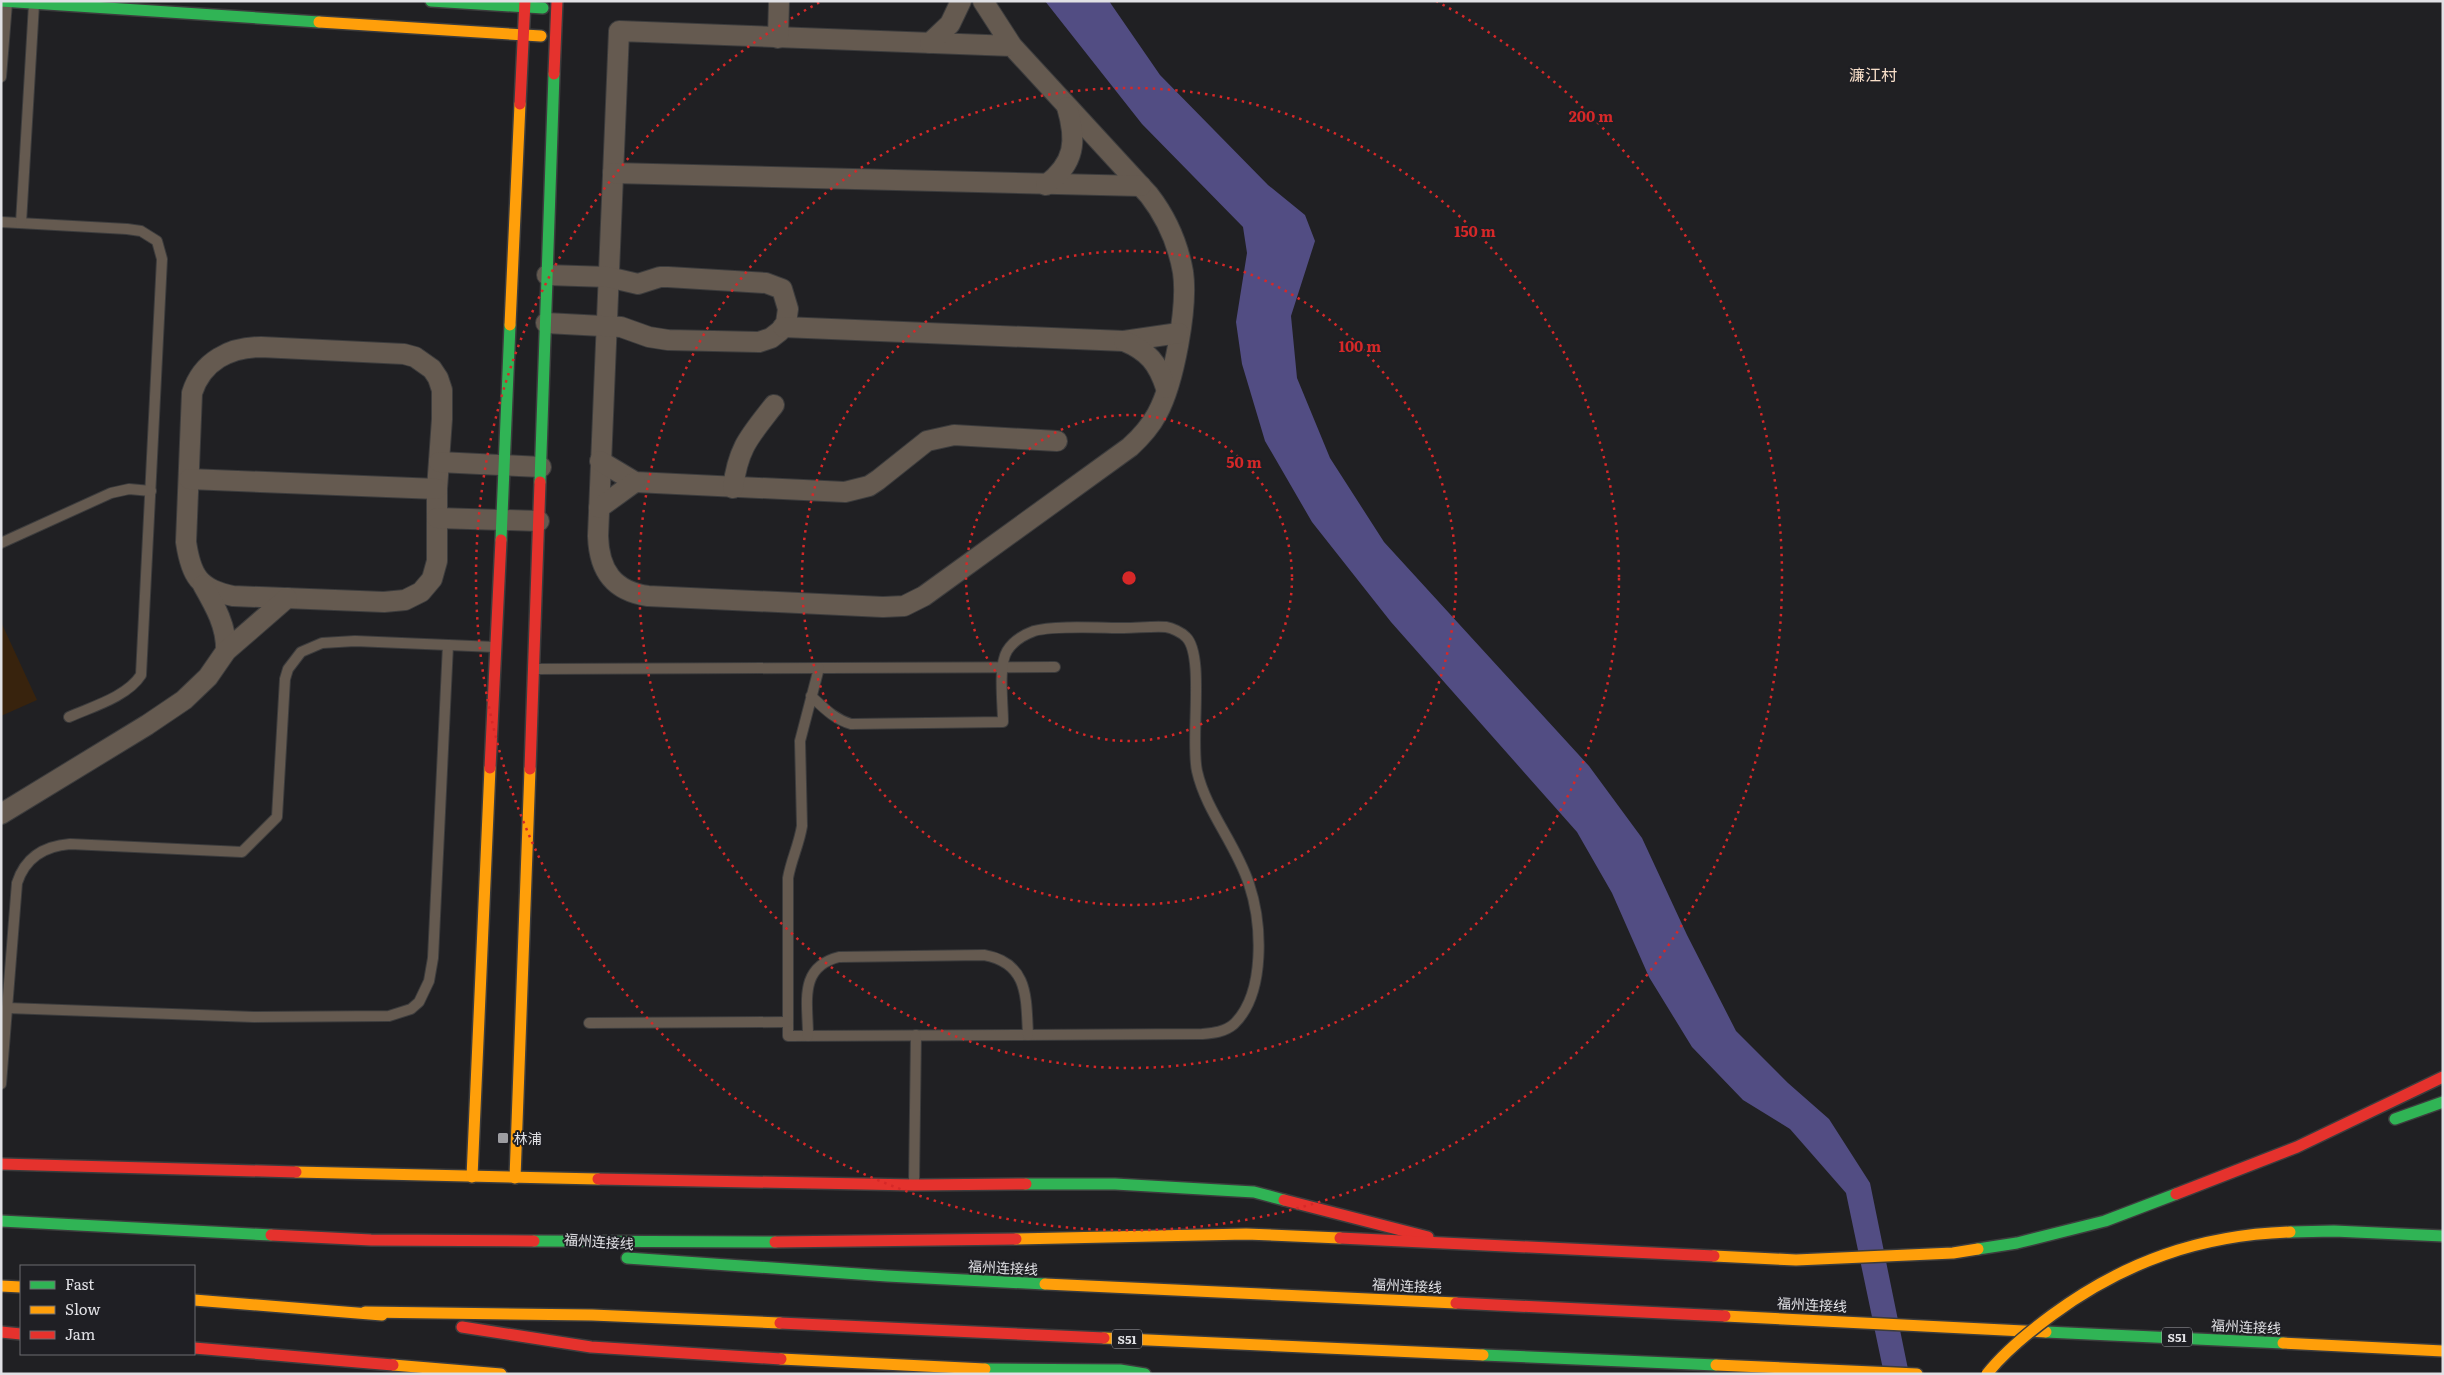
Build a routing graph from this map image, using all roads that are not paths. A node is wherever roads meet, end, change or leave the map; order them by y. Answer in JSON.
{"nodes":[{"id":1,"x":1,"y":1,"type":"edge"},
{"id":2,"x":431,"y":1,"type":"edge"},
{"id":3,"x":779,"y":1,"type":"edge"},
{"id":4,"x":961,"y":1,"type":"edge"},
{"id":5,"x":983,"y":1,"type":"edge"},
{"id":6,"x":7,"y":2,"type":"edge"},
{"id":7,"x":34,"y":4,"type":"junction"},
{"id":8,"x":524,"y":4,"type":"edge"},
{"id":9,"x":557,"y":5,"type":"edge"},
{"id":10,"x":523,"y":34,"type":"junction"},
{"id":11,"x":556,"y":37,"type":"junction"},
{"id":12,"x":778,"y":38,"type":"junction"},
{"id":13,"x":930,"y":44,"type":"junction"},
{"id":14,"x":1012,"y":46,"type":"junction"},
{"id":15,"x":1,"y":77,"type":"edge"},
{"id":16,"x":1067,"y":105,"type":"junction"},
{"id":17,"x":613,"y":173,"type":"junction"},
{"id":18,"x":1046,"y":185,"type":"junction"},
{"id":19,"x":1141,"y":186,"type":"junction"},
{"id":20,"x":1,"y":222,"type":"edge"},
{"id":21,"x":21,"y":223,"type":"junction"},
{"id":22,"x":547,"y":274,"type":"junction"},
{"id":23,"x":608,"y":277,"type":"junction"},
{"id":24,"x":546,"y":323,"type":"junction"},
{"id":25,"x":606,"y":326,"type":"junction"},
{"id":26,"x":783,"y":327,"type":"junction"},
{"id":27,"x":1180,"y":333,"type":"junction"},
{"id":28,"x":1124,"y":341,"type":"junction"},
{"id":29,"x":1166,"y":388,"type":"junction"},
{"id":30,"x":774,"y":405,"type":"dead end"},
{"id":31,"x":1057,"y":441,"type":"dead end"},
{"id":32,"x":439,"y":462,"type":"junction"},
{"id":33,"x":600,"y":462,"type":"junction"},
{"id":34,"x":504,"y":465,"type":"junction"},
{"id":35,"x":541,"y":467,"type":"junction"},
{"id":36,"x":188,"y":479,"type":"junction"},
{"id":37,"x":635,"y":482,"type":"junction"},
{"id":38,"x":733,"y":488,"type":"junction"},
{"id":39,"x":437,"y":489,"type":"junction"},
{"id":40,"x":151,"y":491,"type":"junction"},
{"id":41,"x":599,"y":508,"type":"junction"},
{"id":42,"x":437,"y":518,"type":"junction"},
{"id":43,"x":502,"y":520,"type":"junction"},
{"id":44,"x":539,"y":521,"type":"junction"},
{"id":45,"x":1,"y":543,"type":"edge"},
{"id":46,"x":204,"y":586,"type":"junction"},
{"id":47,"x":287,"y":598,"type":"junction"},
{"id":48,"x":448,"y":645,"type":"junction"},
{"id":49,"x":496,"y":647,"type":"junction"},
{"id":50,"x":226,"y":651,"type":"junction"},
{"id":51,"x":1003,"y":667,"type":"junction"},
{"id":52,"x":1055,"y":667,"type":"dead end"},
{"id":53,"x":819,"y":668,"type":"junction"},
{"id":54,"x":534,"y":669,"type":"junction"},
{"id":55,"x":811,"y":696,"type":"junction"},
{"id":56,"x":69,"y":717,"type":"dead end"},
{"id":57,"x":1,"y":814,"type":"edge"},
{"id":58,"x":5,"y":997,"type":"edge"},
{"id":59,"x":7,"y":1008,"type":"junction"},
{"id":60,"x":788,"y":1022,"type":"junction"},
{"id":61,"x":589,"y":1023,"type":"dead end"},
{"id":62,"x":916,"y":1035,"type":"junction"},
{"id":63,"x":1028,"y":1035,"type":"junction"},
{"id":64,"x":808,"y":1036,"type":"junction"},
{"id":65,"x":2443,"y":1077,"type":"edge"},
{"id":66,"x":1,"y":1084,"type":"edge"},
{"id":67,"x":2443,"y":1102,"type":"edge"},
{"id":68,"x":2386,"y":1121,"type":"dead end"},
{"id":69,"x":2368,"y":1126,"type":"dead end"},
{"id":70,"x":2298,"y":1147,"type":"junction"},
{"id":71,"x":1,"y":1164,"type":"edge"},
{"id":72,"x":472,"y":1177,"type":"junction"},
{"id":73,"x":515,"y":1178,"type":"junction"},
{"id":74,"x":914,"y":1186,"type":"junction"},
{"id":75,"x":1,"y":1220,"type":"edge"},
{"id":76,"x":2443,"y":1236,"type":"edge"},
{"id":77,"x":371,"y":1240,"type":"junction"},
{"id":78,"x":1449,"y":1242,"type":"junction"},
{"id":79,"x":549,"y":1253,"type":"dead end"},
{"id":80,"x":619,"y":1258,"type":"dead end"},
{"id":81,"x":1,"y":1286,"type":"edge"},
{"id":82,"x":20,"y":1288,"type":"edge"},
{"id":83,"x":195,"y":1300,"type":"edge"},
{"id":84,"x":365,"y":1312,"type":"junction"},
{"id":85,"x":1,"y":1332,"type":"edge"},
{"id":86,"x":20,"y":1334,"type":"edge"},
{"id":87,"x":195,"y":1348,"type":"edge"},
{"id":88,"x":2443,"y":1351,"type":"edge"},
{"id":89,"x":501,"y":1374,"type":"edge"},
{"id":90,"x":1145,"y":1374,"type":"edge"},
{"id":91,"x":1917,"y":1374,"type":"edge"},
{"id":92,"x":1987,"y":1374,"type":"edge"}],
"edges":[{"from":1,"to":6,"type":"main road"},
{"from":2,"to":8,"type":"main road"},
{"from":3,"to":12,"type":"street"},
{"from":4,"to":13,"type":"street"},
{"from":5,"to":14,"type":"street"},
{"from":6,"to":7,"type":"main road"},
{"from":6,"to":15,"type":"lane"},
{"from":7,"to":10,"type":"main road"},
{"from":7,"to":21,"type":"lane"},
{"from":8,"to":9,"type":"main road"},
{"from":8,"to":10,"type":"main road"},
{"from":9,"to":11,"type":"main road"},
{"from":10,"to":11,"type":"main road"},
{"from":10,"to":34,"type":"main road"},
{"from":11,"to":22,"type":"main road"},
{"from":12,"to":13,"type":"street"},
{"from":12,"to":17,"type":"street"},
{"from":13,"to":14,"type":"street"},
{"from":14,"to":16,"type":"street"},
{"from":16,"to":18,"type":"street"},
{"from":16,"to":19,"type":"street"},
{"from":17,"to":18,"type":"street"},
{"from":17,"to":23,"type":"street"},
{"from":18,"to":19,"type":"street"},
{"from":19,"to":27,"type":"street"},
{"from":20,"to":21,"type":"lane"},
{"from":21,"to":40,"type":"lane"},
{"from":22,"to":23,"type":"street"},
{"from":22,"to":24,"type":"main road"},
{"from":23,"to":25,"type":"street"},
{"from":23,"to":26,"type":"street"},
{"from":24,"to":25,"type":"street"},
{"from":24,"to":35,"type":"main road"},
{"from":25,"to":26,"type":"street"},
{"from":25,"to":33,"type":"street"},
{"from":26,"to":28,"type":"street"},
{"from":27,"to":28,"type":"street"},
{"from":27,"to":29,"type":"street"},
{"from":28,"to":29,"type":"street"},
{"from":29,"to":41,"type":"street"},
{"from":30,"to":38,"type":"street"},
{"from":31,"to":38,"type":"street"},
{"from":32,"to":34,"type":"street"},
{"from":32,"to":36,"type":"street"},
{"from":32,"to":39,"type":"street"},
{"from":33,"to":37,"type":"street"},
{"from":33,"to":41,"type":"street"},
{"from":34,"to":35,"type":"street"},
{"from":34,"to":43,"type":"main road"},
{"from":35,"to":44,"type":"main road"},
{"from":36,"to":39,"type":"street"},
{"from":36,"to":46,"type":"street"},
{"from":37,"to":38,"type":"street"},
{"from":37,"to":41,"type":"street"},
{"from":39,"to":42,"type":"street"},
{"from":40,"to":45,"type":"lane"},
{"from":40,"to":56,"type":"lane"},
{"from":42,"to":43,"type":"street"},
{"from":42,"to":47,"type":"street"},
{"from":43,"to":44,"type":"street"},
{"from":43,"to":49,"type":"main road"},
{"from":44,"to":54,"type":"main road"},
{"from":46,"to":47,"type":"street"},
{"from":46,"to":50,"type":"street"},
{"from":47,"to":50,"type":"street"},
{"from":48,"to":49,"type":"lane"},
{"from":48,"to":58,"type":"lane"},
{"from":48,"to":59,"type":"lane"},
{"from":49,"to":72,"type":"main road"},
{"from":50,"to":57,"type":"street"},
{"from":51,"to":52,"type":"lane"},
{"from":51,"to":53,"type":"lane"},
{"from":51,"to":55,"type":"lane"},
{"from":51,"to":63,"type":"lane"},
{"from":53,"to":54,"type":"lane"},
{"from":53,"to":55,"type":"lane"},
{"from":54,"to":73,"type":"main road"},
{"from":55,"to":60,"type":"lane"},
{"from":58,"to":59,"type":"lane"},
{"from":59,"to":66,"type":"lane"},
{"from":60,"to":61,"type":"lane"},
{"from":60,"to":64,"type":"lane"},
{"from":62,"to":63,"type":"lane"},
{"from":62,"to":64,"type":"lane"},
{"from":62,"to":74,"type":"lane"},
{"from":63,"to":64,"type":"lane"},
{"from":65,"to":70,"type":"main road"},
{"from":67,"to":68,"type":"main road"},
{"from":69,"to":70,"type":"main road"},
{"from":70,"to":78,"type":"main road"},
{"from":71,"to":72,"type":"main road"},
{"from":72,"to":73,"type":"main road"},
{"from":73,"to":74,"type":"main road"},
{"from":74,"to":78,"type":"main road"},
{"from":75,"to":77,"type":"main road"},
{"from":76,"to":92,"type":"main road","bridge":true},
{"from":77,"to":78,"type":"main road"},
{"from":77,"to":79,"type":"main road","name":"福州连接线"},
{"from":80,"to":88,"type":"main road","name":"福州连接线","number":"S51"},
{"from":81,"to":82,"type":"main road"},
{"from":83,"to":84,"type":"main road"},
{"from":84,"to":90,"type":"main road"},
{"from":84,"to":91,"type":"main road","number":"S51"},
{"from":85,"to":86,"type":"main road"},
{"from":87,"to":89,"type":"main road"}]}
